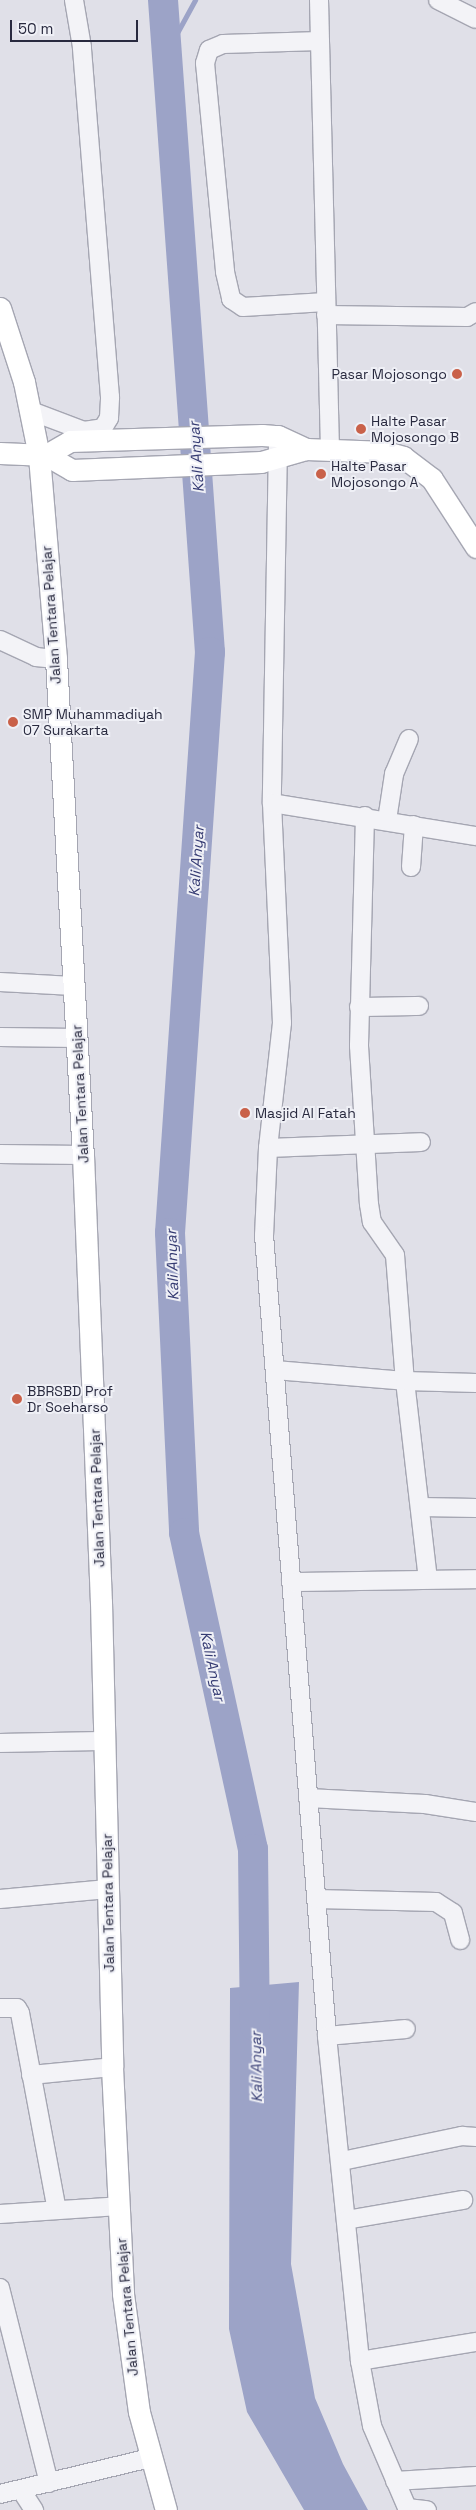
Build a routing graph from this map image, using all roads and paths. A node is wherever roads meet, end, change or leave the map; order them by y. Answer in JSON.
{"nodes":[{"id":1,"x":74,"y":0,"type":"edge"},
{"id":2,"x":319,"y":0,"type":"edge"},
{"id":3,"x":438,"y":0,"type":"edge"},
{"id":4,"x":476,"y":19,"type":"edge"},
{"id":5,"x":320,"y":41,"type":"junction"},
{"id":6,"x":0,"y":308,"type":"edge"},
{"id":7,"x":326,"y":308,"type":"junction"},
{"id":8,"x":476,"y":312,"type":"edge"},
{"id":9,"x":31,"y":411,"type":"junction"},
{"id":10,"x":270,"y":435,"type":"junction"},
{"id":11,"x":306,"y":449,"type":"junction"},
{"id":12,"x":330,"y":451,"type":"junction"},
{"id":13,"x":0,"y":453,"type":"edge"},
{"id":14,"x":42,"y":455,"type":"junction"},
{"id":15,"x":269,"y":461,"type":"junction"},
{"id":16,"x":476,"y":547,"type":"edge"},
{"id":17,"x":0,"y":640,"type":"edge"},
{"id":18,"x":56,"y":659,"type":"junction"},
{"id":19,"x":409,"y":739,"type":"dead end"},
{"id":20,"x":272,"y":803,"type":"junction"},
{"id":21,"x":365,"y":816,"type":"junction"},
{"id":22,"x":387,"y":820,"type":"junction"},
{"id":23,"x":414,"y":825,"type":"junction"},
{"id":24,"x":476,"y":836,"type":"edge"},
{"id":25,"x":411,"y":867,"type":"dead end"},
{"id":26,"x":0,"y":982,"type":"edge"},
{"id":27,"x":73,"y":986,"type":"junction"},
{"id":28,"x":419,"y":1006,"type":"dead end"},
{"id":29,"x":360,"y":1007,"type":"junction"},
{"id":30,"x":0,"y":1037,"type":"edge"},
{"id":31,"x":77,"y":1038,"type":"junction"},
{"id":32,"x":421,"y":1142,"type":"dead end"},
{"id":33,"x":365,"y":1144,"type":"junction"},
{"id":34,"x":268,"y":1148,"type":"junction"},
{"id":35,"x":0,"y":1154,"type":"edge"},
{"id":36,"x":83,"y":1155,"type":"junction"},
{"id":37,"x":275,"y":1370,"type":"junction"},
{"id":38,"x":405,"y":1381,"type":"junction"},
{"id":39,"x":476,"y":1383,"type":"edge"},
{"id":40,"x":421,"y":1507,"type":"junction"},
{"id":41,"x":476,"y":1508,"type":"edge"},
{"id":42,"x":428,"y":1579,"type":"junction"},
{"id":43,"x":476,"y":1579,"type":"edge"},
{"id":44,"x":291,"y":1582,"type":"junction"},
{"id":45,"x":104,"y":1741,"type":"junction"},
{"id":46,"x":0,"y":1743,"type":"edge"},
{"id":47,"x":308,"y":1798,"type":"junction"},
{"id":48,"x":476,"y":1812,"type":"edge"},
{"id":49,"x":108,"y":1889,"type":"junction"},
{"id":50,"x":0,"y":1899,"type":"edge"},
{"id":51,"x":317,"y":1899,"type":"junction"},
{"id":52,"x":460,"y":1940,"type":"dead end"},
{"id":53,"x":0,"y":2008,"type":"edge"},
{"id":54,"x":406,"y":2029,"type":"dead end"},
{"id":55,"x":327,"y":2036,"type":"junction"},
{"id":56,"x":112,"y":2067,"type":"junction"},
{"id":57,"x":31,"y":2075,"type":"junction"},
{"id":58,"x":476,"y":2137,"type":"edge"},
{"id":59,"x":342,"y":2161,"type":"junction"},
{"id":60,"x":464,"y":2200,"type":"dead end"},
{"id":61,"x":119,"y":2206,"type":"junction"},
{"id":62,"x":57,"y":2210,"type":"junction"},
{"id":63,"x":0,"y":2214,"type":"edge"},
{"id":64,"x":346,"y":2220,"type":"junction"},
{"id":65,"x":0,"y":2288,"type":"edge"},
{"id":66,"x":476,"y":2342,"type":"edge"},
{"id":67,"x":360,"y":2361,"type":"junction"},
{"id":68,"x":150,"y":2458,"type":"junction"},
{"id":69,"x":476,"y":2476,"type":"edge"},
{"id":70,"x":395,"y":2481,"type":"junction"},
{"id":71,"x":49,"y":2483,"type":"junction"},
{"id":72,"x":21,"y":2490,"type":"junction"},
{"id":73,"x":0,"y":2494,"type":"edge"},
{"id":74,"x":407,"y":2509,"type":"edge"},
{"id":75,"x":34,"y":2510,"type":"edge"},
{"id":76,"x":166,"y":2510,"type":"edge"},
{"id":77,"x":426,"y":2510,"type":"edge"}],
"edges":[{"from":1,"to":9,"type":"street"},
{"from":2,"to":5,"type":"street"},
{"from":3,"to":4,"type":"street"},
{"from":5,"to":7,"type":"street"},
{"from":5,"to":7,"type":"street"},
{"from":6,"to":9,"type":"main road","name":"Jalan Tentara Pelajar"},
{"from":7,"to":8,"type":"street"},
{"from":7,"to":12,"type":"street"},
{"from":9,"to":14,"type":"main road","name":"Jalan Tentara Pelajar"},
{"from":10,"to":11,"type":"main road"},
{"from":10,"to":14,"type":"main road"},
{"from":10,"to":15,"type":"street"},
{"from":11,"to":12,"type":"main road"},
{"from":11,"to":15,"type":"main road"},
{"from":12,"to":16,"type":"main road"},
{"from":13,"to":14,"type":"main road"},
{"from":14,"to":15,"type":"main road"},
{"from":14,"to":18,"type":"main road","name":"Jalan Tentara Pelajar"},
{"from":15,"to":20,"type":"street"},
{"from":17,"to":18,"type":"street"},
{"from":18,"to":27,"type":"main road","name":"Jalan Tentara Pelajar"},
{"from":19,"to":22,"type":"street"},
{"from":20,"to":21,"type":"street"},
{"from":20,"to":34,"type":"street"},
{"from":21,"to":22,"type":"street"},
{"from":21,"to":29,"type":"street"},
{"from":22,"to":23,"type":"street"},
{"from":23,"to":24,"type":"street"},
{"from":23,"to":25,"type":"street"},
{"from":26,"to":27,"type":"street"},
{"from":27,"to":31,"type":"main road","name":"Jalan Tentara Pelajar"},
{"from":28,"to":29,"type":"street"},
{"from":29,"to":33,"type":"street"},
{"from":30,"to":31,"type":"street"},
{"from":31,"to":36,"type":"main road","name":"Jalan Tentara Pelajar"},
{"from":32,"to":33,"type":"street"},
{"from":33,"to":34,"type":"street"},
{"from":33,"to":38,"type":"street"},
{"from":34,"to":37,"type":"street"},
{"from":35,"to":36,"type":"street"},
{"from":36,"to":45,"type":"main road","name":"Jalan Tentara Pelajar"},
{"from":37,"to":38,"type":"street"},
{"from":37,"to":44,"type":"street"},
{"from":38,"to":39,"type":"street"},
{"from":38,"to":40,"type":"street"},
{"from":40,"to":41,"type":"street"},
{"from":40,"to":42,"type":"street"},
{"from":42,"to":43,"type":"street"},
{"from":42,"to":44,"type":"street"},
{"from":44,"to":47,"type":"street"},
{"from":45,"to":46,"type":"street"},
{"from":45,"to":49,"type":"main road","name":"Jalan Tentara Pelajar"},
{"from":47,"to":48,"type":"street"},
{"from":47,"to":51,"type":"street"},
{"from":49,"to":50,"type":"street"},
{"from":49,"to":56,"type":"main road","name":"Jalan Tentara Pelajar"},
{"from":51,"to":52,"type":"street"},
{"from":51,"to":55,"type":"street"},
{"from":53,"to":57,"type":"street"},
{"from":54,"to":55,"type":"street"},
{"from":55,"to":59,"type":"street"},
{"from":56,"to":57,"type":"street"},
{"from":56,"to":61,"type":"main road","name":"Jalan Tentara Pelajar"},
{"from":57,"to":62,"type":"street"},
{"from":58,"to":59,"type":"street"},
{"from":59,"to":64,"type":"street"},
{"from":60,"to":64,"type":"street"},
{"from":61,"to":62,"type":"street"},
{"from":61,"to":68,"type":"main road","name":"Jalan Tentara Pelajar"},
{"from":62,"to":63,"type":"street"},
{"from":64,"to":67,"type":"street"},
{"from":65,"to":71,"type":"street"},
{"from":66,"to":67,"type":"street"},
{"from":67,"to":70,"type":"street"},
{"from":68,"to":71,"type":"street"},
{"from":68,"to":76,"type":"main road","name":"Jalan Tentara Pelajar"},
{"from":69,"to":70,"type":"street"},
{"from":70,"to":74,"type":"street"},
{"from":71,"to":72,"type":"street"},
{"from":72,"to":73,"type":"street"},
{"from":72,"to":75,"type":"street"},
{"from":74,"to":77,"type":"street"}]}
